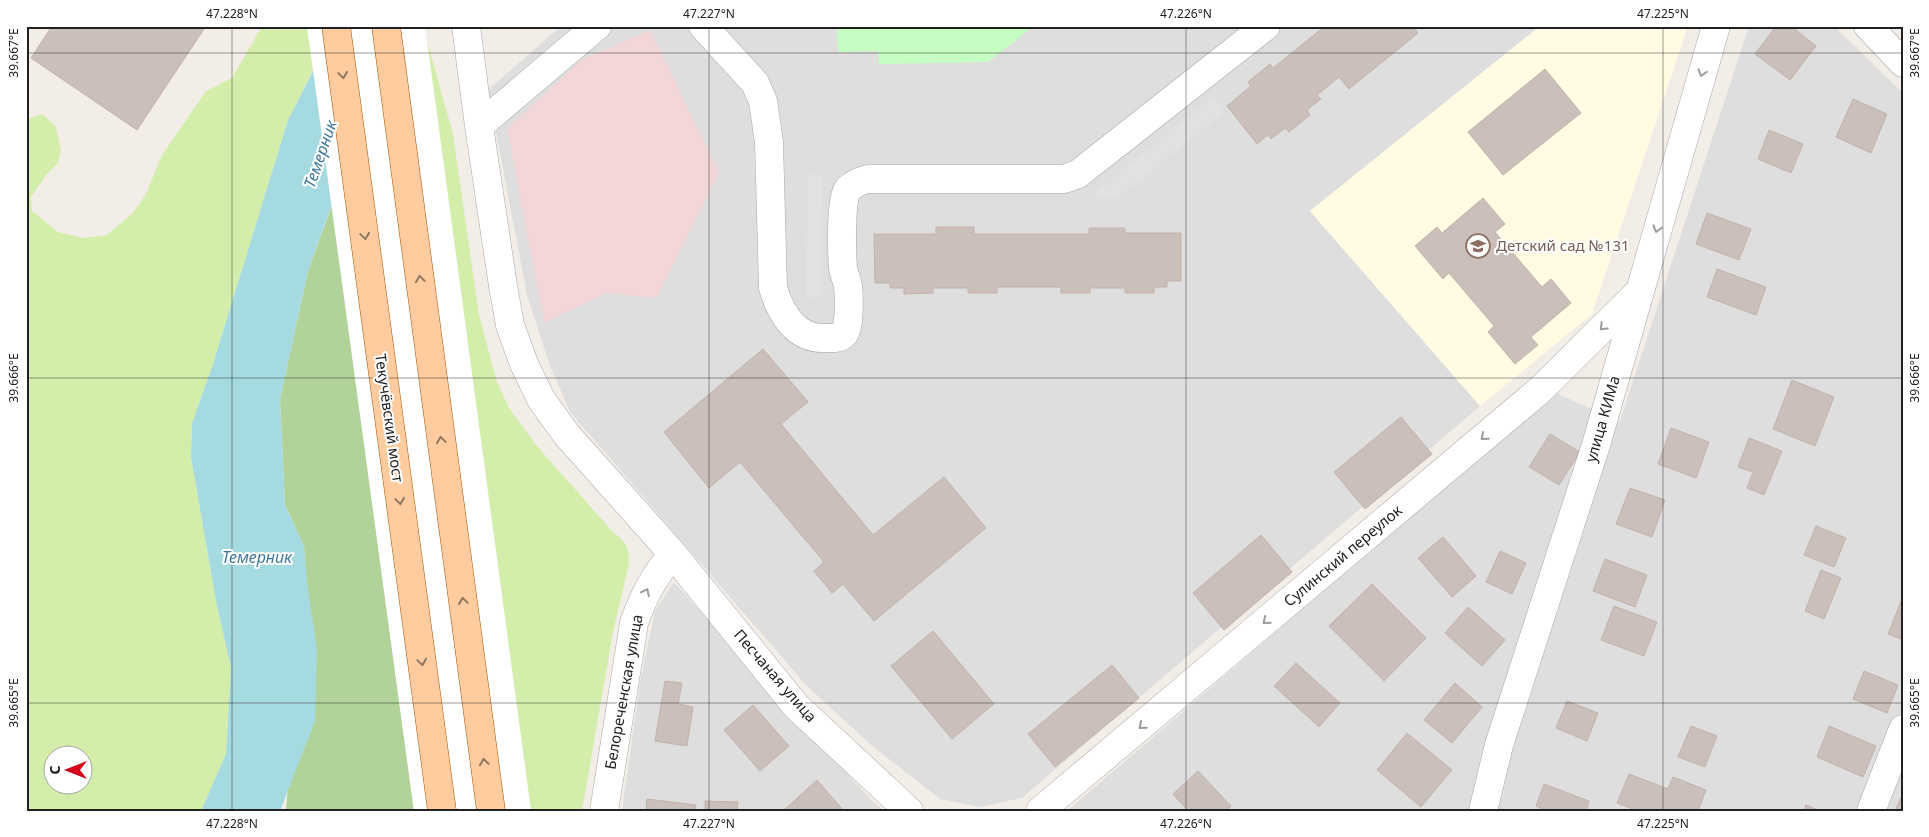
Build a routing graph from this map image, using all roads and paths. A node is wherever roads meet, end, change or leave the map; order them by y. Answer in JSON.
{"nodes":[{"id":1,"x":336,"y":26,"type":"edge"},
{"id":2,"x":386,"y":26,"type":"edge"},
{"id":3,"x":466,"y":26,"type":"edge"},
{"id":4,"x":597,"y":26,"type":"edge"},
{"id":5,"x":703,"y":26,"type":"edge"},
{"id":6,"x":1266,"y":26,"type":"edge"},
{"id":7,"x":1716,"y":26,"type":"edge"},
{"id":8,"x":1868,"y":26,"type":"edge"},
{"id":9,"x":1903,"y":63,"type":"edge"},
{"id":10,"x":479,"y":126,"type":"junction"},
{"id":11,"x":1638,"y":293,"type":"junction"},
{"id":12,"x":673,"y":554,"type":"junction"},
{"id":13,"x":1903,"y":729,"type":"edge"},
{"id":14,"x":442,"y":811,"type":"edge"},
{"id":15,"x":491,"y":811,"type":"edge"},
{"id":16,"x":604,"y":811,"type":"edge"},
{"id":17,"x":909,"y":811,"type":"edge"},
{"id":18,"x":1040,"y":811,"type":"edge"},
{"id":19,"x":1483,"y":811,"type":"edge"},
{"id":20,"x":1871,"y":811,"type":"edge"}],
"edges":[{"from":1,"to":14,"type":"main road","name":"Текучёвский мост","one_way":true},
{"from":15,"to":2,"type":"main road","one_way":true},
{"from":3,"to":10,"type":"street","name":"Песчаная улица"},
{"from":4,"to":10,"type":"street"},
{"from":5,"to":6,"type":"street"},
{"from":7,"to":11,"type":"street","name":"улица КИМа","one_way":true},
{"from":8,"to":9,"type":"street"},
{"from":10,"to":12,"type":"street","name":"Песчаная улица"},
{"from":11,"to":18,"type":"street","name":"Сулинский переулок","one_way":true},
{"from":11,"to":19,"type":"street","name":"улица КИМа"},
{"from":16,"to":12,"type":"street","name":"Белореченская улица","one_way":true},
{"from":12,"to":17,"type":"street","name":"Песчаная улица"},
{"from":13,"to":20,"type":"street"}]}
